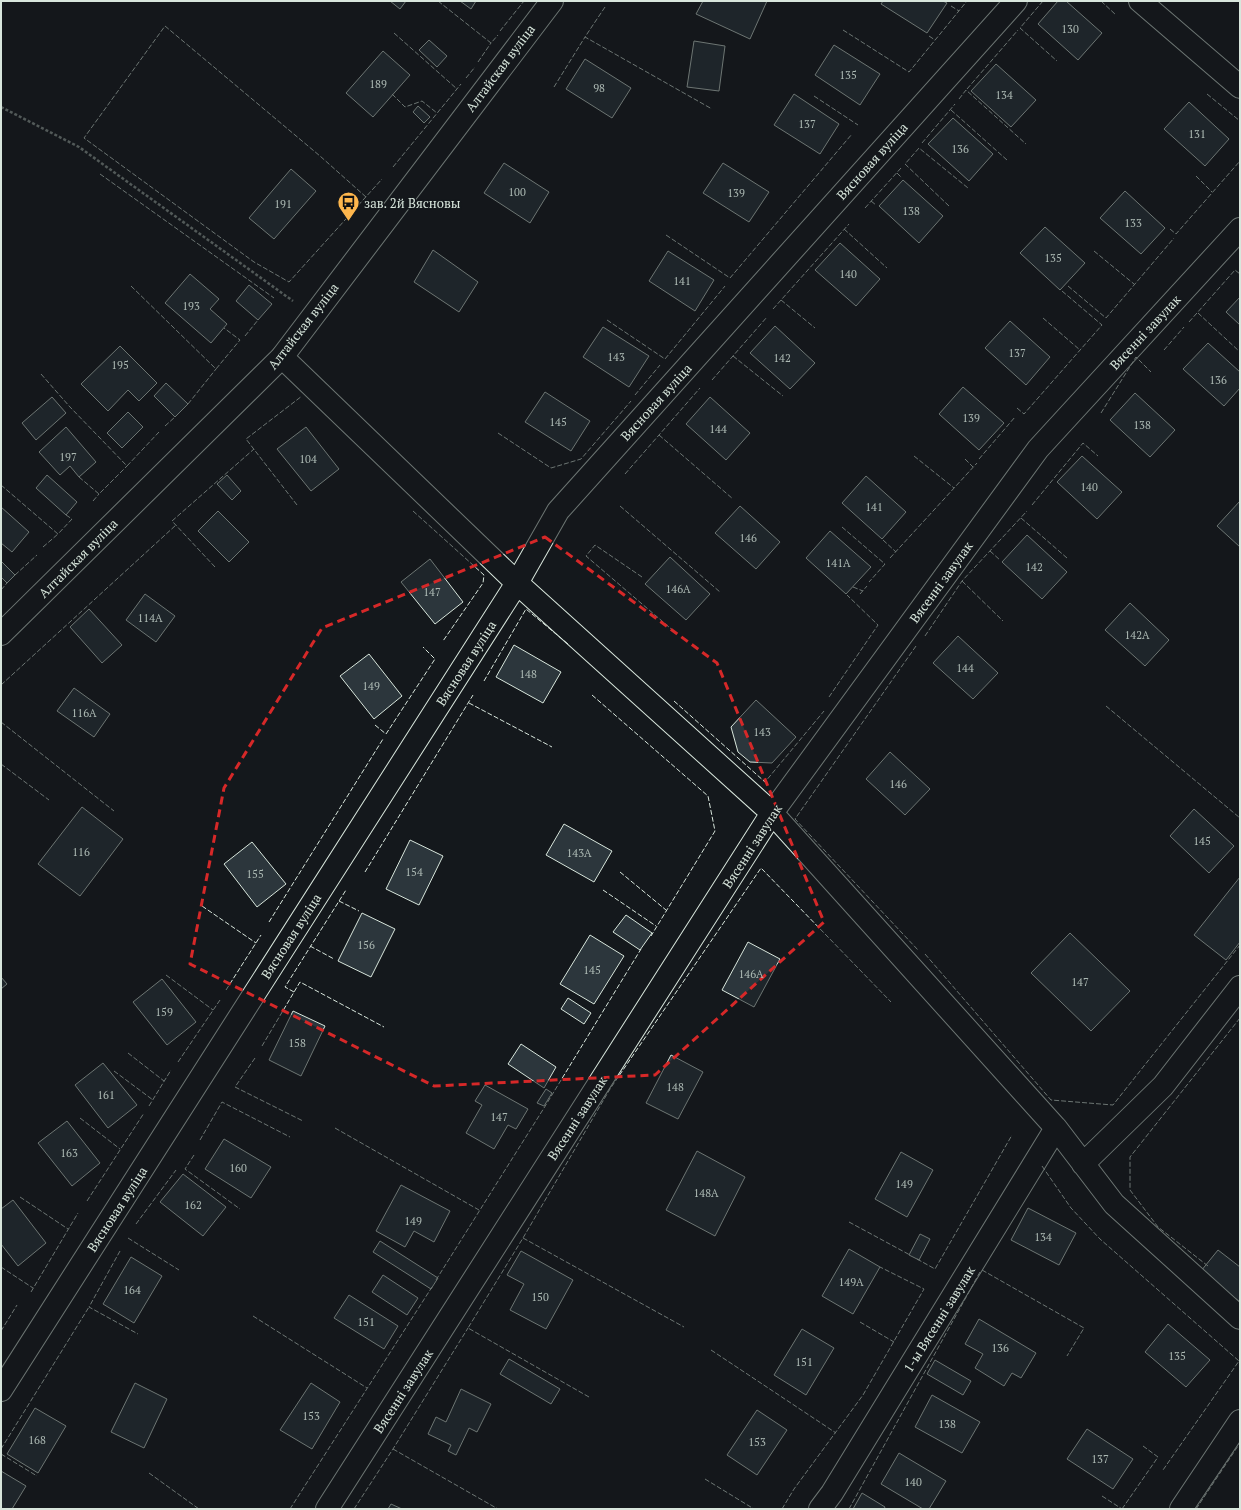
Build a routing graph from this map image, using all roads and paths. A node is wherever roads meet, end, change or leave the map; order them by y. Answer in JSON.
{"nodes":[{"id":1,"x":552,"y":1,"type":"edge"},
{"id":2,"x":1016,"y":1,"type":"edge"},
{"id":3,"x":1140,"y":1,"type":"edge"},
{"id":4,"x":1240,"y":87,"type":"edge"},
{"id":5,"x":1,"y":107,"type":"edge"},
{"id":6,"x":1240,"y":229,"type":"edge"},
{"id":7,"x":312,"y":315,"type":"junction"},
{"id":8,"x":282,"y":357,"type":"junction"},
{"id":9,"x":517,"y":583,"type":"junction"},
{"id":10,"x":1,"y":634,"type":"edge"},
{"id":11,"x":772,"y":813,"type":"junction"},
{"id":12,"x":1240,"y":987,"type":"edge"},
{"id":13,"x":1056,"y":1128,"type":"junction"},
{"id":14,"x":1083,"y":1164,"type":"junction"},
{"id":15,"x":1240,"y":1318,"type":"edge"},
{"id":16,"x":1,"y":1390,"type":"edge"},
{"id":17,"x":1240,"y":1421,"type":"edge"},
{"id":18,"x":327,"y":1509,"type":"edge"},
{"id":19,"x":820,"y":1509,"type":"edge"},
{"id":20,"x":1181,"y":1509,"type":"edge"}],
"edges":[{"from":1,"to":7,"type":"street","name":"Алтайская вуліца"},
{"from":2,"to":9,"type":"street","name":"Вясновая вуліца"},
{"from":3,"to":4,"type":"street"},
{"from":5,"to":7,"type":"path"},
{"from":6,"to":11,"type":"street","name":"Вясенні завулак"},
{"from":7,"to":8,"type":"street","name":"Алтайская вуліца"},
{"from":8,"to":9,"type":"street"},
{"from":8,"to":10,"type":"street","name":"Алтайская вуліца"},
{"from":9,"to":11,"type":"street"},
{"from":9,"to":16,"type":"street","name":"Вясновая вуліца"},
{"from":11,"to":13,"type":"street"},
{"from":11,"to":18,"type":"street","name":"Вясенні завулак"},
{"from":12,"to":14,"type":"street"},
{"from":13,"to":14,"type":"street"},
{"from":13,"to":19,"type":"street","name":"1-ы Вясенні завулак"},
{"from":14,"to":15,"type":"street"},
{"from":17,"to":20,"type":"street"}]}
